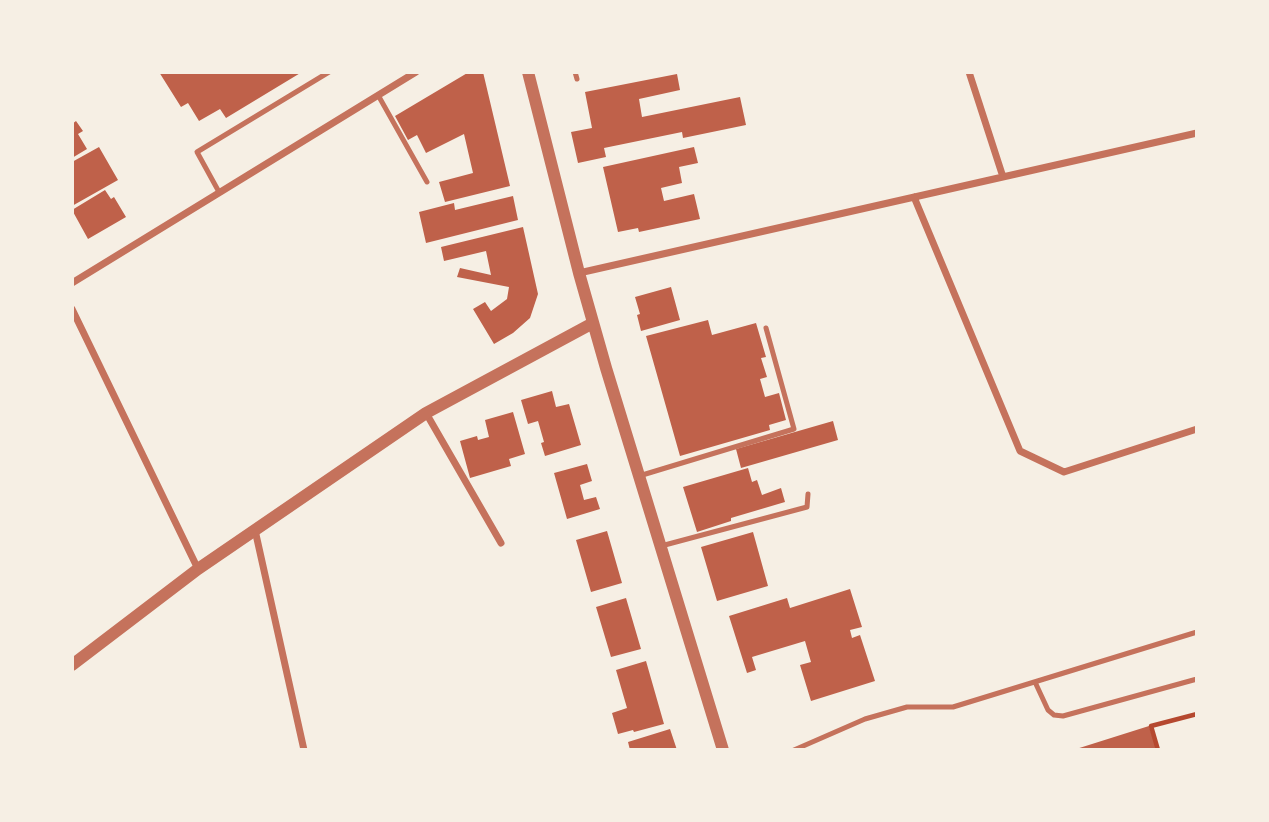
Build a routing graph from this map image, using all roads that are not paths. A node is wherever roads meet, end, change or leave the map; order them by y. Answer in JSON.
{"nodes":[{"id":1,"x":329,"y":72,"type":"edge"},
{"id":2,"x":416,"y":72,"type":"edge"},
{"id":3,"x":528,"y":72,"type":"edge"},
{"id":4,"x":969,"y":72,"type":"edge"},
{"id":5,"x":377,"y":95,"type":"junction"},
{"id":6,"x":1197,"y":133,"type":"edge"},
{"id":7,"x":1003,"y":177,"type":"junction"},
{"id":8,"x":428,"y":182,"type":"dead end"},
{"id":9,"x":219,"y":192,"type":"junction"},
{"id":10,"x":914,"y":197,"type":"junction"},
{"id":11,"x":579,"y":273,"type":"junction"},
{"id":12,"x":72,"y":283,"type":"edge"},
{"id":13,"x":72,"y":309,"type":"edge"},
{"id":14,"x":593,"y":323,"type":"junction"},
{"id":15,"x":766,"y":328,"type":"dead end"},
{"id":16,"x":426,"y":413,"type":"junction"},
{"id":17,"x":1197,"y":429,"type":"edge"},
{"id":18,"x":639,"y":476,"type":"junction"},
{"id":19,"x":808,"y":494,"type":"dead end"},
{"id":20,"x":255,"y":529,"type":"junction"},
{"id":21,"x":501,"y":542,"type":"dead end"},
{"id":22,"x":661,"y":546,"type":"junction"},
{"id":23,"x":198,"y":569,"type":"junction"},
{"id":24,"x":1197,"y":632,"type":"edge"},
{"id":25,"x":72,"y":665,"type":"edge"},
{"id":26,"x":1197,"y":679,"type":"edge"},
{"id":27,"x":1035,"y":682,"type":"junction"},
{"id":28,"x":304,"y":750,"type":"edge"},
{"id":29,"x":723,"y":750,"type":"edge"},
{"id":30,"x":794,"y":750,"type":"edge"}],
"edges":[{"from":1,"to":9,"type":"lane"},
{"from":2,"to":5,"type":"street"},
{"from":3,"to":11,"type":"street"},
{"from":4,"to":7,"type":"street"},
{"from":5,"to":8,"type":"lane"},
{"from":5,"to":9,"type":"street"},
{"from":6,"to":7,"type":"street"},
{"from":7,"to":10,"type":"street"},
{"from":9,"to":12,"type":"street"},
{"from":10,"to":11,"type":"street"},
{"from":10,"to":17,"type":"street"},
{"from":11,"to":14,"type":"street"},
{"from":13,"to":23,"type":"street"},
{"from":14,"to":16,"type":"street"},
{"from":14,"to":18,"type":"street"},
{"from":15,"to":18,"type":"lane"},
{"from":16,"to":20,"type":"street"},
{"from":16,"to":21,"type":"street"},
{"from":18,"to":22,"type":"street"},
{"from":19,"to":22,"type":"lane"},
{"from":20,"to":23,"type":"street"},
{"from":20,"to":28,"type":"street"},
{"from":22,"to":29,"type":"street"},
{"from":23,"to":25,"type":"street"},
{"from":24,"to":27,"type":"lane"},
{"from":26,"to":27,"type":"lane"},
{"from":27,"to":30,"type":"lane"}]}
